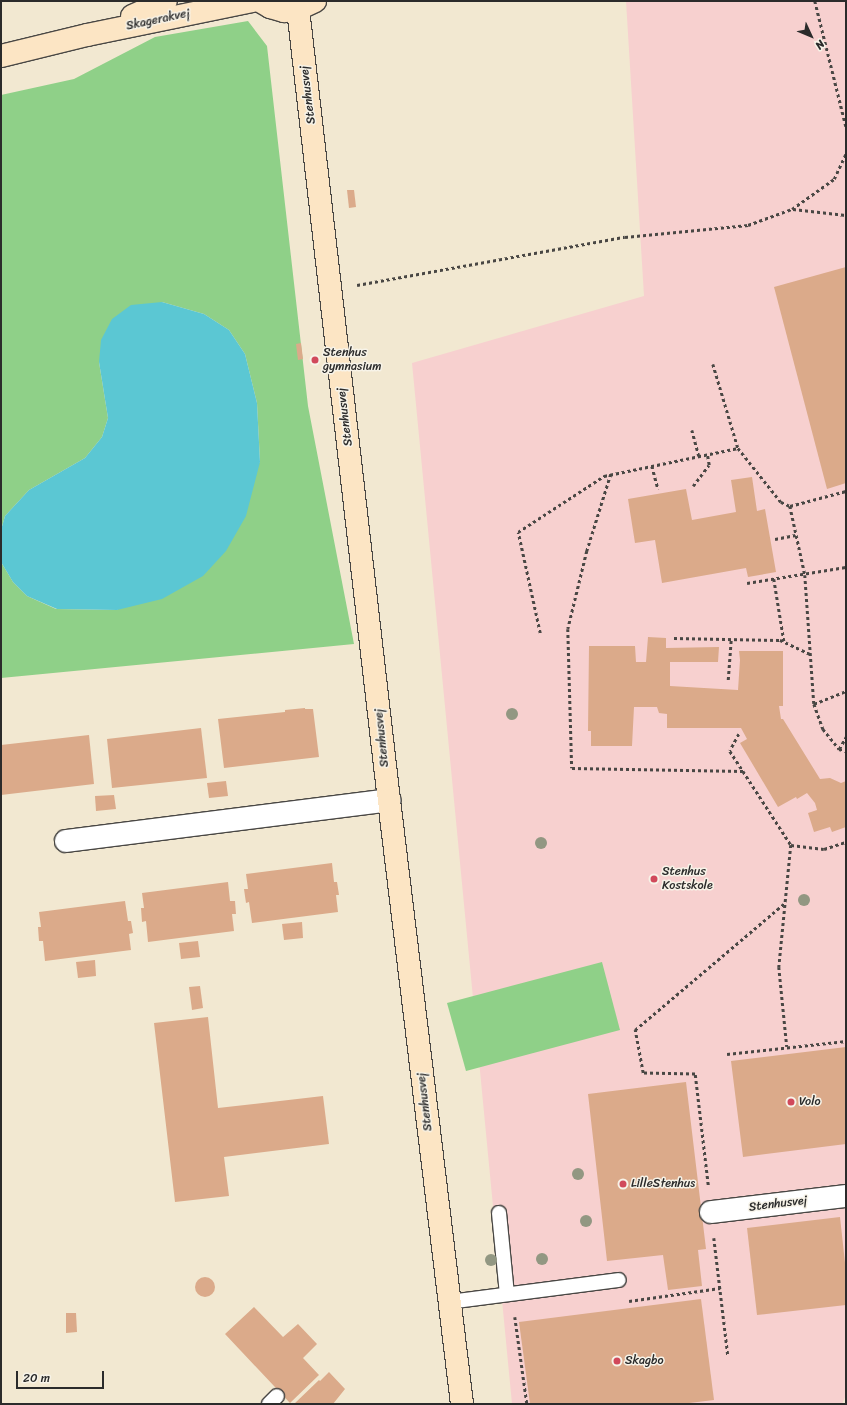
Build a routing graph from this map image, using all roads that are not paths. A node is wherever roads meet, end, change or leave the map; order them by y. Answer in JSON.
{"nodes":[{"id":1,"x":166,"y":1,"type":"edge"},
{"id":2,"x":253,"y":1,"type":"edge"},
{"id":3,"x":260,"y":1,"type":"edge"},
{"id":4,"x":307,"y":5,"type":"edge"},
{"id":5,"x":87,"y":35,"type":"junction"},
{"id":6,"x":1,"y":56,"type":"edge"},
{"id":7,"x":389,"y":800,"type":"junction"},
{"id":8,"x":66,"y":841,"type":"dead end"},
{"id":9,"x":846,"y":1196,"type":"edge"},
{"id":10,"x":711,"y":1212,"type":"road end"},
{"id":11,"x":499,"y":1213,"type":"dead end"},
{"id":12,"x":619,"y":1280,"type":"dead end"},
{"id":13,"x":507,"y":1294,"type":"junction"},
{"id":14,"x":449,"y":1302,"type":"junction"},
{"id":15,"x":462,"y":1404,"type":"edge"}],
"edges":[{"from":1,"to":5,"type":"street","name":"Skagerakvej"},
{"from":2,"to":5,"type":"street","name":"Skagerakvej"},
{"from":3,"to":4,"type":"street"},
{"from":4,"to":7,"type":"street","name":"Stenhusvej"},
{"from":5,"to":6,"type":"street","name":"Skagerakvej"},
{"from":7,"to":8,"type":"street"},
{"from":7,"to":14,"type":"street","name":"Stenhusvej"},
{"from":9,"to":10,"type":"street","name":"Stenhusvej"},
{"from":11,"to":13,"type":"lane"},
{"from":12,"to":13,"type":"lane"},
{"from":13,"to":14,"type":"lane"},
{"from":14,"to":15,"type":"street","name":"Stenhusvej"}]}
